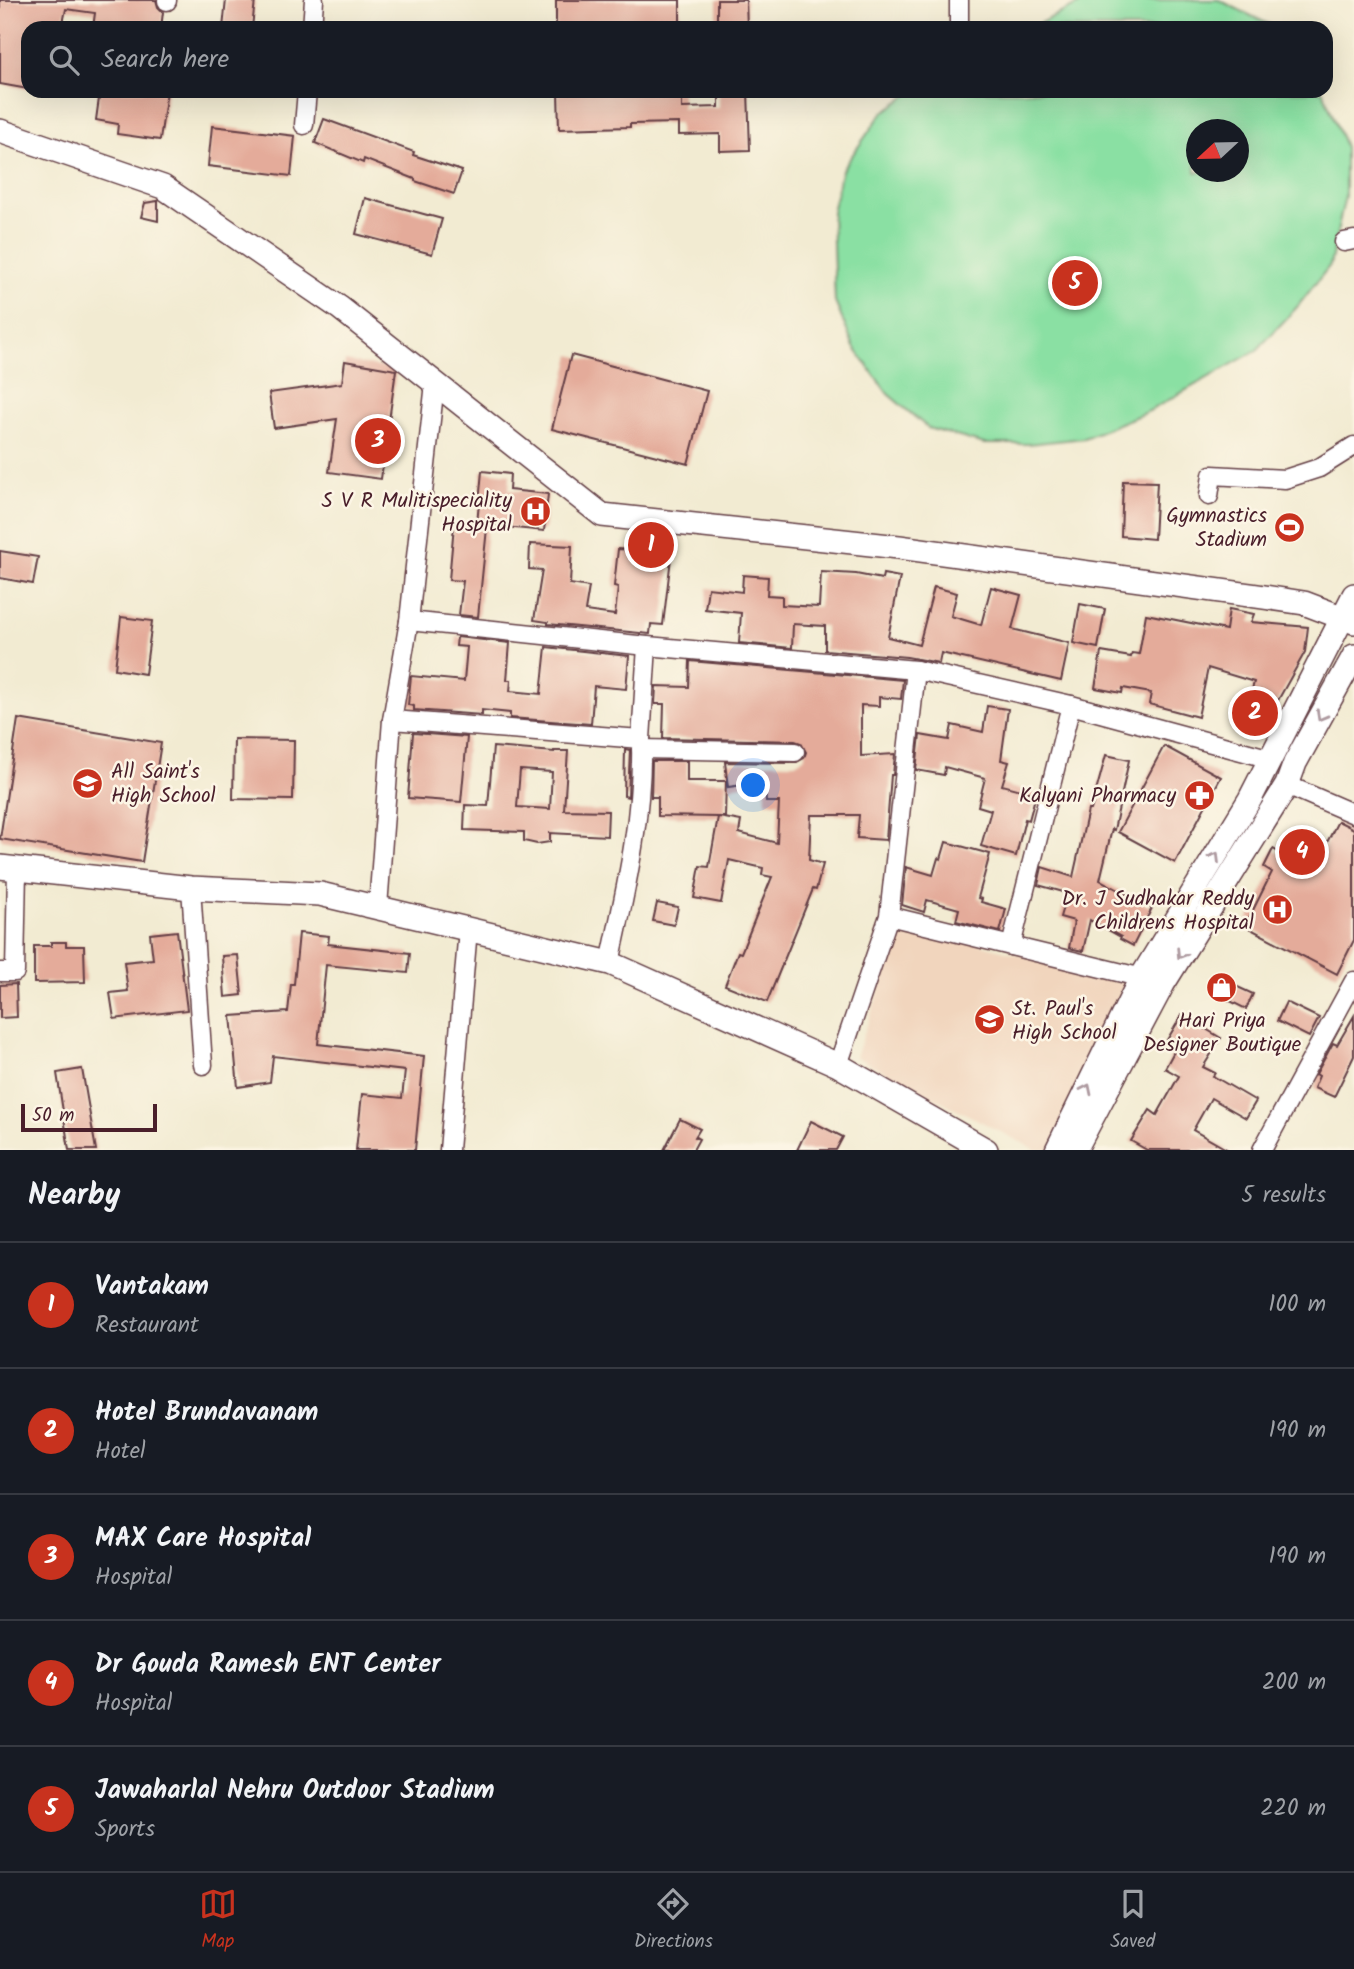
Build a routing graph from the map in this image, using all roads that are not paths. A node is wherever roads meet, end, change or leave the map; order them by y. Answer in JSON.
{"nodes":[{"id":1,"x":314,"y":0,"type":"edge"},
{"id":2,"x":959,"y":0,"type":"edge"},
{"id":3,"x":312,"y":21,"type":"edge"},
{"id":4,"x":959,"y":21,"type":"edge"},
{"id":5,"x":306,"y":98,"type":"edge"},
{"id":6,"x":304,"y":125,"type":"dead end"},
{"id":7,"x":0,"y":131,"type":"edge"},
{"id":8,"x":435,"y":383,"type":"junction"},
{"id":9,"x":1354,"y":446,"type":"edge"},
{"id":10,"x":1209,"y":496,"type":"dead end"},
{"id":11,"x":1354,"y":595,"type":"edge"},
{"id":12,"x":1348,"y":619,"type":"edge"},
{"id":13,"x":409,"y":621,"type":"junction"},
{"id":14,"x":647,"y":646,"type":"junction"},
{"id":15,"x":1354,"y":656,"type":"edge"},
{"id":16,"x":916,"y":670,"type":"junction"},
{"id":17,"x":1071,"y":705,"type":"junction"},
{"id":18,"x":393,"y":720,"type":"junction"},
{"id":19,"x":641,"y":744,"type":"junction"},
{"id":20,"x":795,"y":752,"type":"dead end"},
{"id":21,"x":1270,"y":759,"type":"junction"},
{"id":22,"x":1287,"y":785,"type":"junction"},
{"id":23,"x":1354,"y":814,"type":"edge"},
{"id":24,"x":9,"y":868,"type":"edge"},
{"id":25,"x":191,"y":888,"type":"junction"},
{"id":26,"x":378,"y":907,"type":"junction"},
{"id":27,"x":889,"y":916,"type":"junction"},
{"id":28,"x":468,"y":929,"type":"junction"},
{"id":29,"x":1011,"y":946,"type":"junction"},
{"id":30,"x":610,"y":963,"type":"junction"},
{"id":31,"x":0,"y":972,"type":"edge"},
{"id":32,"x":1152,"y":981,"type":"junction"},
{"id":33,"x":1354,"y":981,"type":"edge"},
{"id":34,"x":204,"y":1065,"type":"dead end"},
{"id":35,"x":838,"y":1065,"type":"junction"},
{"id":36,"x":451,"y":1149,"type":"edge"},
{"id":37,"x":986,"y":1150,"type":"edge"},
{"id":38,"x":1057,"y":1150,"type":"edge"},
{"id":39,"x":1075,"y":1150,"type":"edge"},
{"id":40,"x":1262,"y":1150,"type":"edge"}],
"edges":[{"from":1,"to":3,"type":"street"},
{"from":2,"to":4,"type":"street"},
{"from":5,"to":6,"type":"street"},
{"from":7,"to":8,"type":"street"},
{"from":8,"to":12,"type":"street"},
{"from":8,"to":13,"type":"street"},
{"from":9,"to":10,"type":"street"},
{"from":11,"to":12,"type":"street"},
{"from":12,"to":21,"type":"street"},
{"from":13,"to":14,"type":"street"},
{"from":13,"to":18,"type":"street"},
{"from":14,"to":16,"type":"street"},
{"from":14,"to":19,"type":"street"},
{"from":15,"to":22,"type":"street","one_way":true},
{"from":16,"to":17,"type":"street"},
{"from":16,"to":27,"type":"street"},
{"from":17,"to":21,"type":"street"},
{"from":17,"to":29,"type":"street"},
{"from":18,"to":19,"type":"street"},
{"from":18,"to":26,"type":"street"},
{"from":19,"to":20,"type":"street"},
{"from":19,"to":30,"type":"street"},
{"from":32,"to":21,"type":"street","one_way":true},
{"from":22,"to":23,"type":"street"},
{"from":22,"to":32,"type":"street","one_way":true},
{"from":24,"to":25,"type":"street"},
{"from":24,"to":31,"type":"street"},
{"from":25,"to":26,"type":"street"},
{"from":25,"to":34,"type":"street"},
{"from":26,"to":28,"type":"street"},
{"from":27,"to":29,"type":"street"},
{"from":27,"to":35,"type":"street"},
{"from":28,"to":30,"type":"street"},
{"from":28,"to":36,"type":"street"},
{"from":29,"to":32,"type":"street"},
{"from":30,"to":35,"type":"street"},
{"from":38,"to":32,"type":"street","one_way":true},
{"from":32,"to":39,"type":"street"},
{"from":33,"to":40,"type":"street"},
{"from":35,"to":37,"type":"street"}]}
